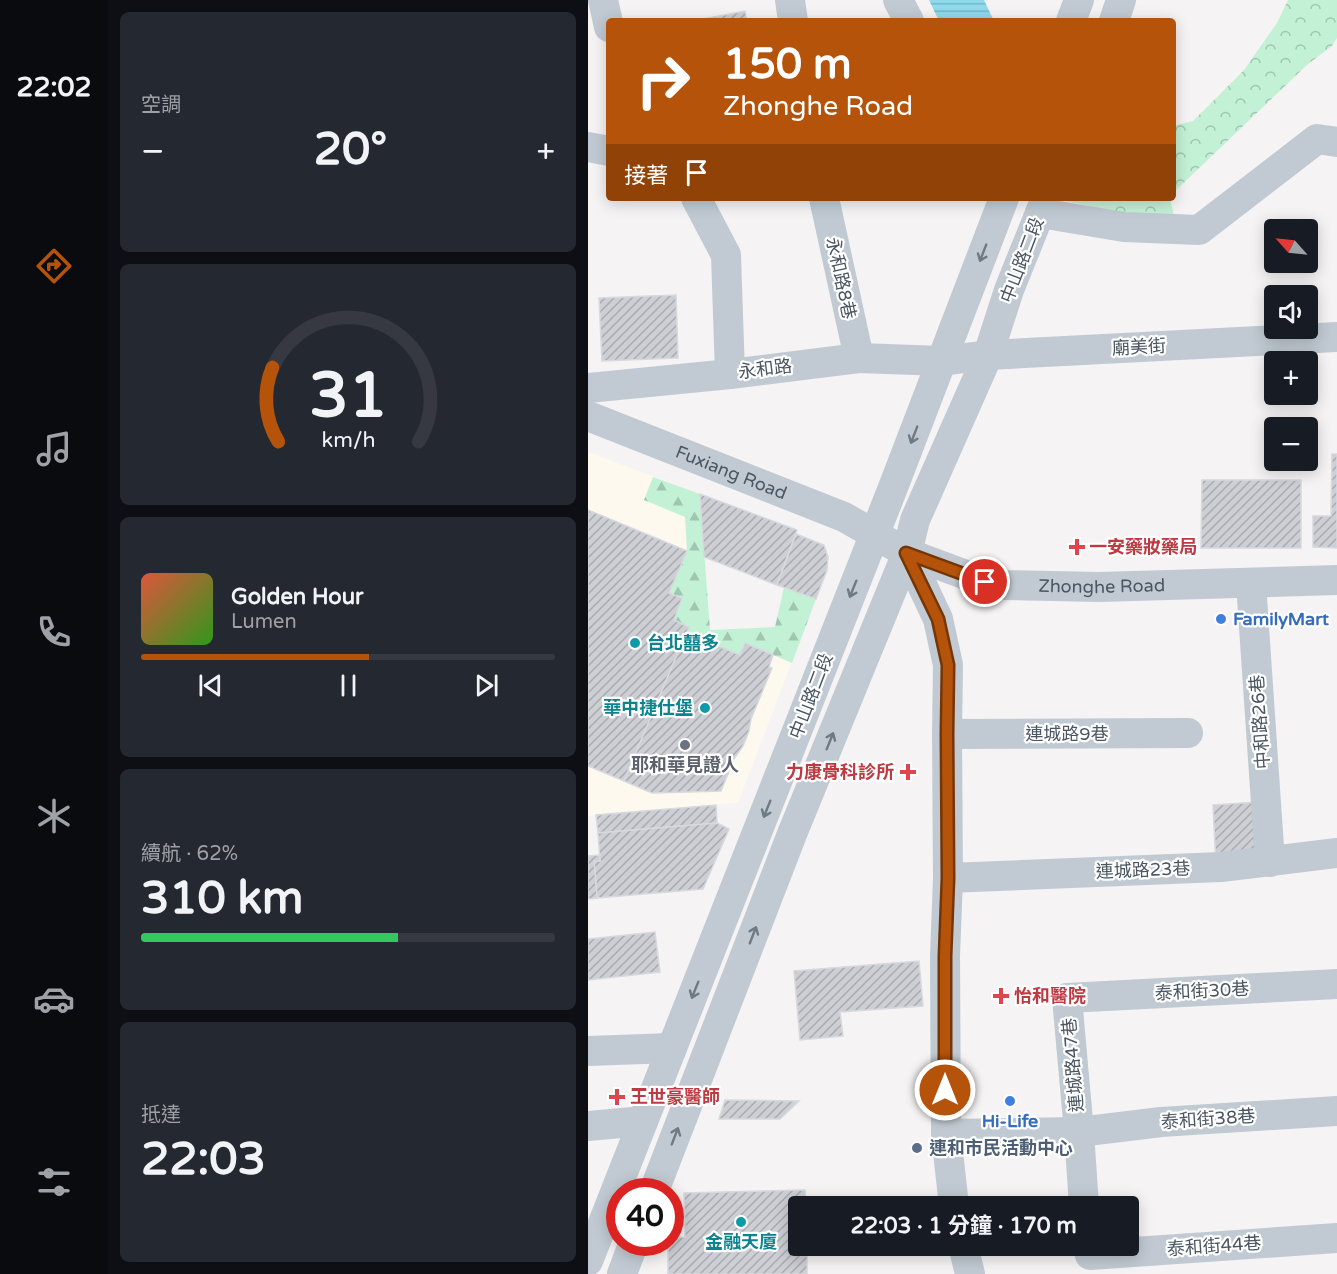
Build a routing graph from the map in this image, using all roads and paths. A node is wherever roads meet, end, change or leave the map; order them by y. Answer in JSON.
{"nodes":[{"id":1,"x":603,"y":0,"type":"edge"},
{"id":2,"x":790,"y":0,"type":"edge"},
{"id":3,"x":898,"y":0,"type":"edge"},
{"id":4,"x":1079,"y":0,"type":"edge"},
{"id":5,"x":1121,"y":0,"type":"edge"},
{"id":6,"x":607,"y":18,"type":"edge"},
{"id":7,"x":793,"y":18,"type":"edge"},
{"id":8,"x":907,"y":18,"type":"edge"},
{"id":9,"x":1072,"y":18,"type":"edge"},
{"id":10,"x":1115,"y":18,"type":"edge"},
{"id":11,"x":1337,"y":142,"type":"edge"},
{"id":12,"x":588,"y":147,"type":"edge"},
{"id":13,"x":606,"y":150,"type":"edge"},
{"id":14,"x":698,"y":201,"type":"edge"},
{"id":15,"x":825,"y":201,"type":"edge"},
{"id":16,"x":1003,"y":201,"type":"edge"},
{"id":17,"x":1043,"y":206,"type":"edge"},
{"id":18,"x":1337,"y":337,"type":"edge"},
{"id":19,"x":988,"y":355,"type":"junction"},
{"id":20,"x":859,"y":358,"type":"junction"},
{"id":21,"x":942,"y":360,"type":"junction"},
{"id":22,"x":730,"y":374,"type":"junction"},
{"id":23,"x":588,"y":388,"type":"edge"},
{"id":24,"x":588,"y":416,"type":"edge"},
{"id":25,"x":875,"y":534,"type":"junction"},
{"id":26,"x":906,"y":553,"type":"junction"},
{"id":27,"x":1337,"y":580,"type":"edge"},
{"id":28,"x":1251,"y":583,"type":"junction"},
{"id":29,"x":1188,"y":733,"type":"dead end"},
{"id":30,"x":947,"y":734,"type":"junction"},
{"id":31,"x":1337,"y":853,"type":"edge"},
{"id":32,"x":1270,"y":862,"type":"junction"},
{"id":33,"x":948,"y":878,"type":"junction"},
{"id":34,"x":1337,"y":984,"type":"edge"},
{"id":35,"x":1067,"y":998,"type":"joint"},
{"id":36,"x":672,"y":1048,"type":"junction"},
{"id":37,"x":588,"y":1051,"type":"edge"},
{"id":38,"x":1337,"y":1111,"type":"edge"},
{"id":39,"x":643,"y":1121,"type":"junction"},
{"id":40,"x":588,"y":1126,"type":"edge"},
{"id":41,"x":1079,"y":1132,"type":"junction"},
{"id":42,"x":946,"y":1134,"type":"junction"},
{"id":43,"x":659,"y":1178,"type":"edge"},
{"id":44,"x":953,"y":1196,"type":"edge"},
{"id":45,"x":1083,"y":1196,"type":"edge"},
{"id":46,"x":1337,"y":1238,"type":"edge"},
{"id":47,"x":1139,"y":1248,"type":"edge"},
{"id":48,"x":629,"y":1256,"type":"edge"},
{"id":49,"x":966,"y":1256,"type":"edge"},
{"id":50,"x":588,"y":1260,"type":"edge"},
{"id":51,"x":622,"y":1274,"type":"edge"},
{"id":52,"x":970,"y":1274,"type":"edge"}],
"edges":[{"from":1,"to":6,"type":"street"},
{"from":2,"to":7,"type":"street"},
{"from":3,"to":8,"type":"street"},
{"from":4,"to":9,"type":"street"},
{"from":5,"to":10,"type":"street"},
{"from":11,"to":17,"type":"street"},
{"from":12,"to":13,"type":"street"},
{"from":14,"to":22,"type":"street"},
{"from":15,"to":20,"type":"street","name":"永和路8巷"},
{"from":16,"to":21,"type":"street","name":"中山路二段","one_way":true},
{"from":17,"to":19,"type":"street","name":"中山路二段"},
{"from":18,"to":19,"type":"street","name":"廟美街"},
{"from":19,"to":21,"type":"street","name":"廟美街"},
{"from":19,"to":26,"type":"street","name":"中山路二段"},
{"from":20,"to":21,"type":"street","name":"永和路"},
{"from":20,"to":22,"type":"street","name":"永和路"},
{"from":21,"to":25,"type":"street","name":"中山路二段","one_way":true},
{"from":22,"to":23,"type":"street","name":"永和路"},
{"from":24,"to":25,"type":"street","name":"Fuxiang Road"},
{"from":25,"to":26,"type":"street","name":"Zhonghe Road"},
{"from":25,"to":36,"type":"street","name":"中山路二段","one_way":true},
{"from":26,"to":28,"type":"street","name":"Zhonghe Road"},
{"from":26,"to":30,"type":"street"},
{"from":43,"to":26,"type":"street","name":"中山路二段","one_way":true},
{"from":27,"to":28,"type":"street","name":"Zhonghe Road"},
{"from":28,"to":32,"type":"street","name":"中和路26巷"},
{"from":29,"to":30,"type":"street","name":"連城路9巷"},
{"from":30,"to":33,"type":"street"},
{"from":31,"to":32,"type":"street","name":"連城路23巷"},
{"from":32,"to":33,"type":"street","name":"連城路23巷"},
{"from":33,"to":42,"type":"street"},
{"from":34,"to":35,"type":"street","name":"泰和街30巷"},
{"from":35,"to":41,"type":"street","name":"連城路47巷"},
{"from":36,"to":37,"type":"street"},
{"from":36,"to":39,"type":"street","name":"中山路二段"},
{"from":38,"to":41,"type":"street","name":"泰和街38巷"},
{"from":39,"to":40,"type":"street"},
{"from":39,"to":50,"type":"street","name":"中山路二段"},
{"from":41,"to":42,"type":"street","name":"連城路47巷"},
{"from":41,"to":45,"type":"street","name":"連城路47巷"},
{"from":42,"to":44,"type":"street"},
{"from":46,"to":47,"type":"street","name":"泰和街44巷"},
{"from":48,"to":51,"type":"street"},
{"from":49,"to":52,"type":"street"}]}
